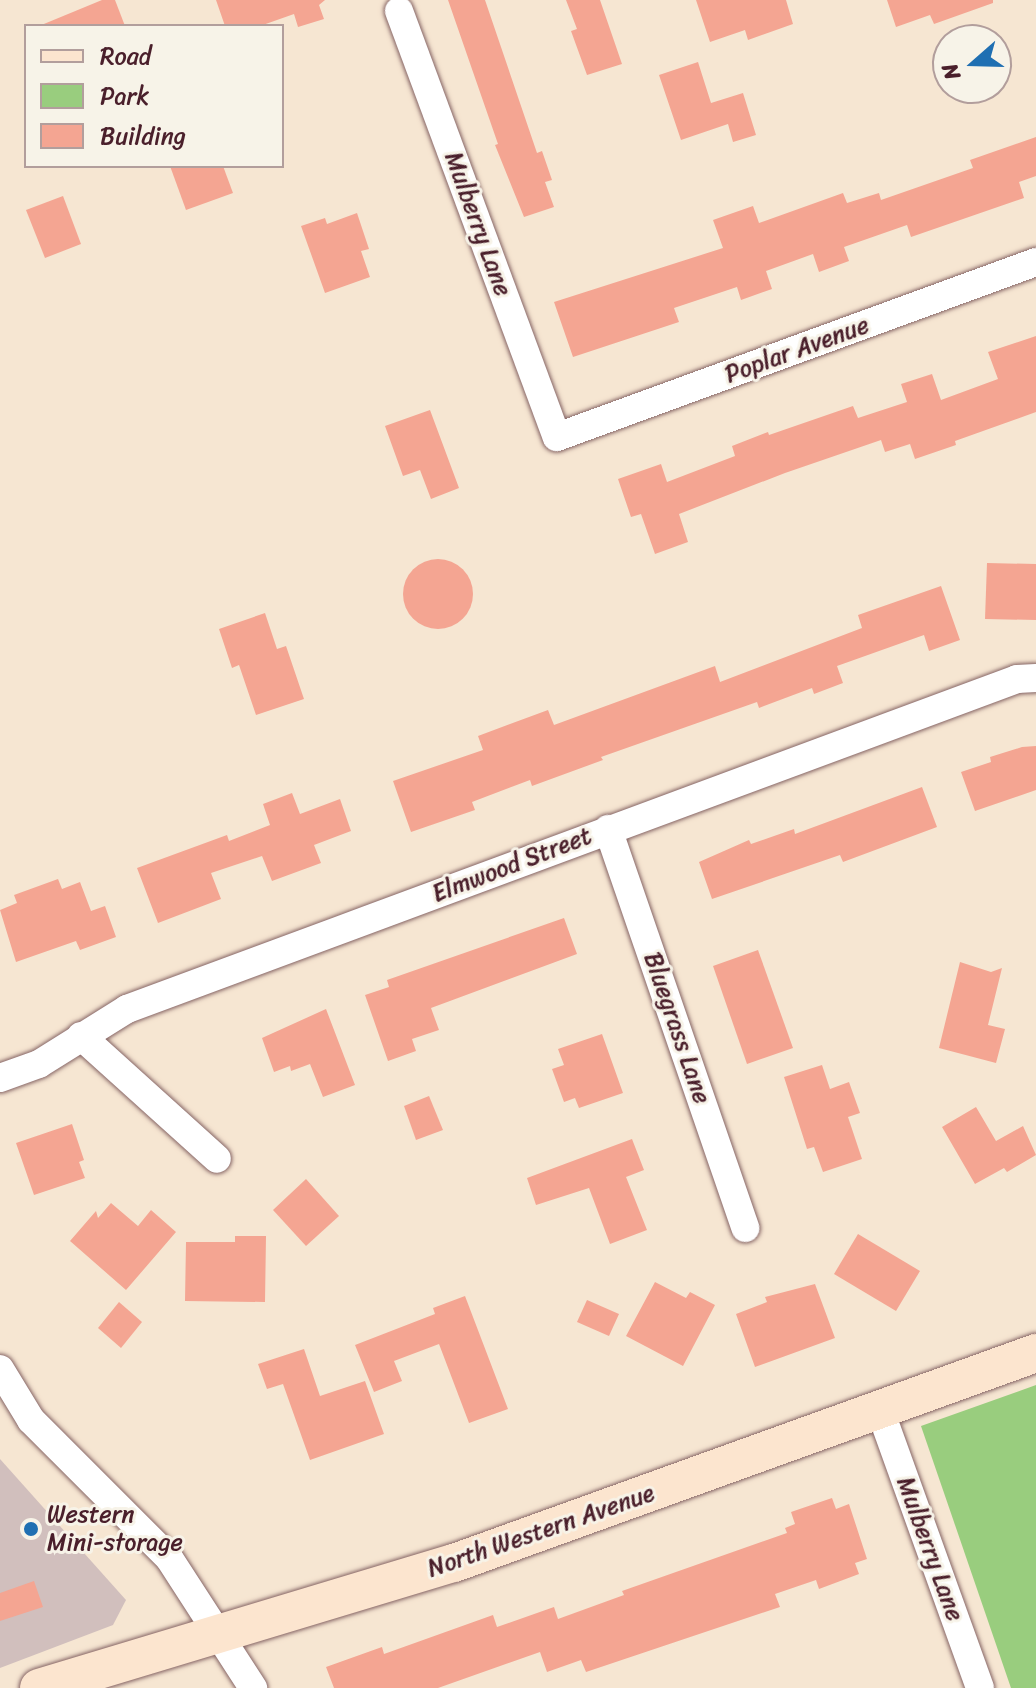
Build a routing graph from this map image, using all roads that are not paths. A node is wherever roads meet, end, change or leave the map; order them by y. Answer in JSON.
{"nodes":[{"id":1,"x":399,"y":11,"type":"dead end"},
{"id":2,"x":1036,"y":262,"type":"edge"},
{"id":3,"x":557,"y":437,"type":"joint"},
{"id":4,"x":1036,"y":678,"type":"edge"},
{"id":5,"x":608,"y":829,"type":"junction"},
{"id":6,"x":81,"y":1036,"type":"junction"},
{"id":7,"x":0,"y":1078,"type":"edge"},
{"id":8,"x":217,"y":1159,"type":"dead end"},
{"id":9,"x":745,"y":1228,"type":"dead end"},
{"id":10,"x":1036,"y":1353,"type":"edge"},
{"id":11,"x":0,"y":1369,"type":"edge"},
{"id":12,"x":880,"y":1410,"type":"junction"},
{"id":13,"x":216,"y":1633,"type":"junction"},
{"id":14,"x":39,"y":1688,"type":"edge"},
{"id":15,"x":253,"y":1688,"type":"edge"},
{"id":16,"x":980,"y":1688,"type":"edge"}],
"edges":[{"from":1,"to":3,"type":"street","name":"Mulberry Lane"},
{"from":2,"to":3,"type":"street","name":"Poplar Avenue"},
{"from":4,"to":5,"type":"street","name":"Elmwood Street"},
{"from":5,"to":6,"type":"street","name":"Elmwood Street"},
{"from":5,"to":9,"type":"street","name":"Bluegrass Lane"},
{"from":6,"to":7,"type":"street","name":"Elmwood Street"},
{"from":6,"to":8,"type":"street"},
{"from":10,"to":12,"type":"main road","name":"North Western Avenue"},
{"from":11,"to":13,"type":"street"},
{"from":12,"to":13,"type":"main road","name":"North Western Avenue"},
{"from":12,"to":16,"type":"street","name":"Mulberry Lane"},
{"from":13,"to":14,"type":"main road","name":"North Western Avenue"},
{"from":13,"to":15,"type":"street"}]}
